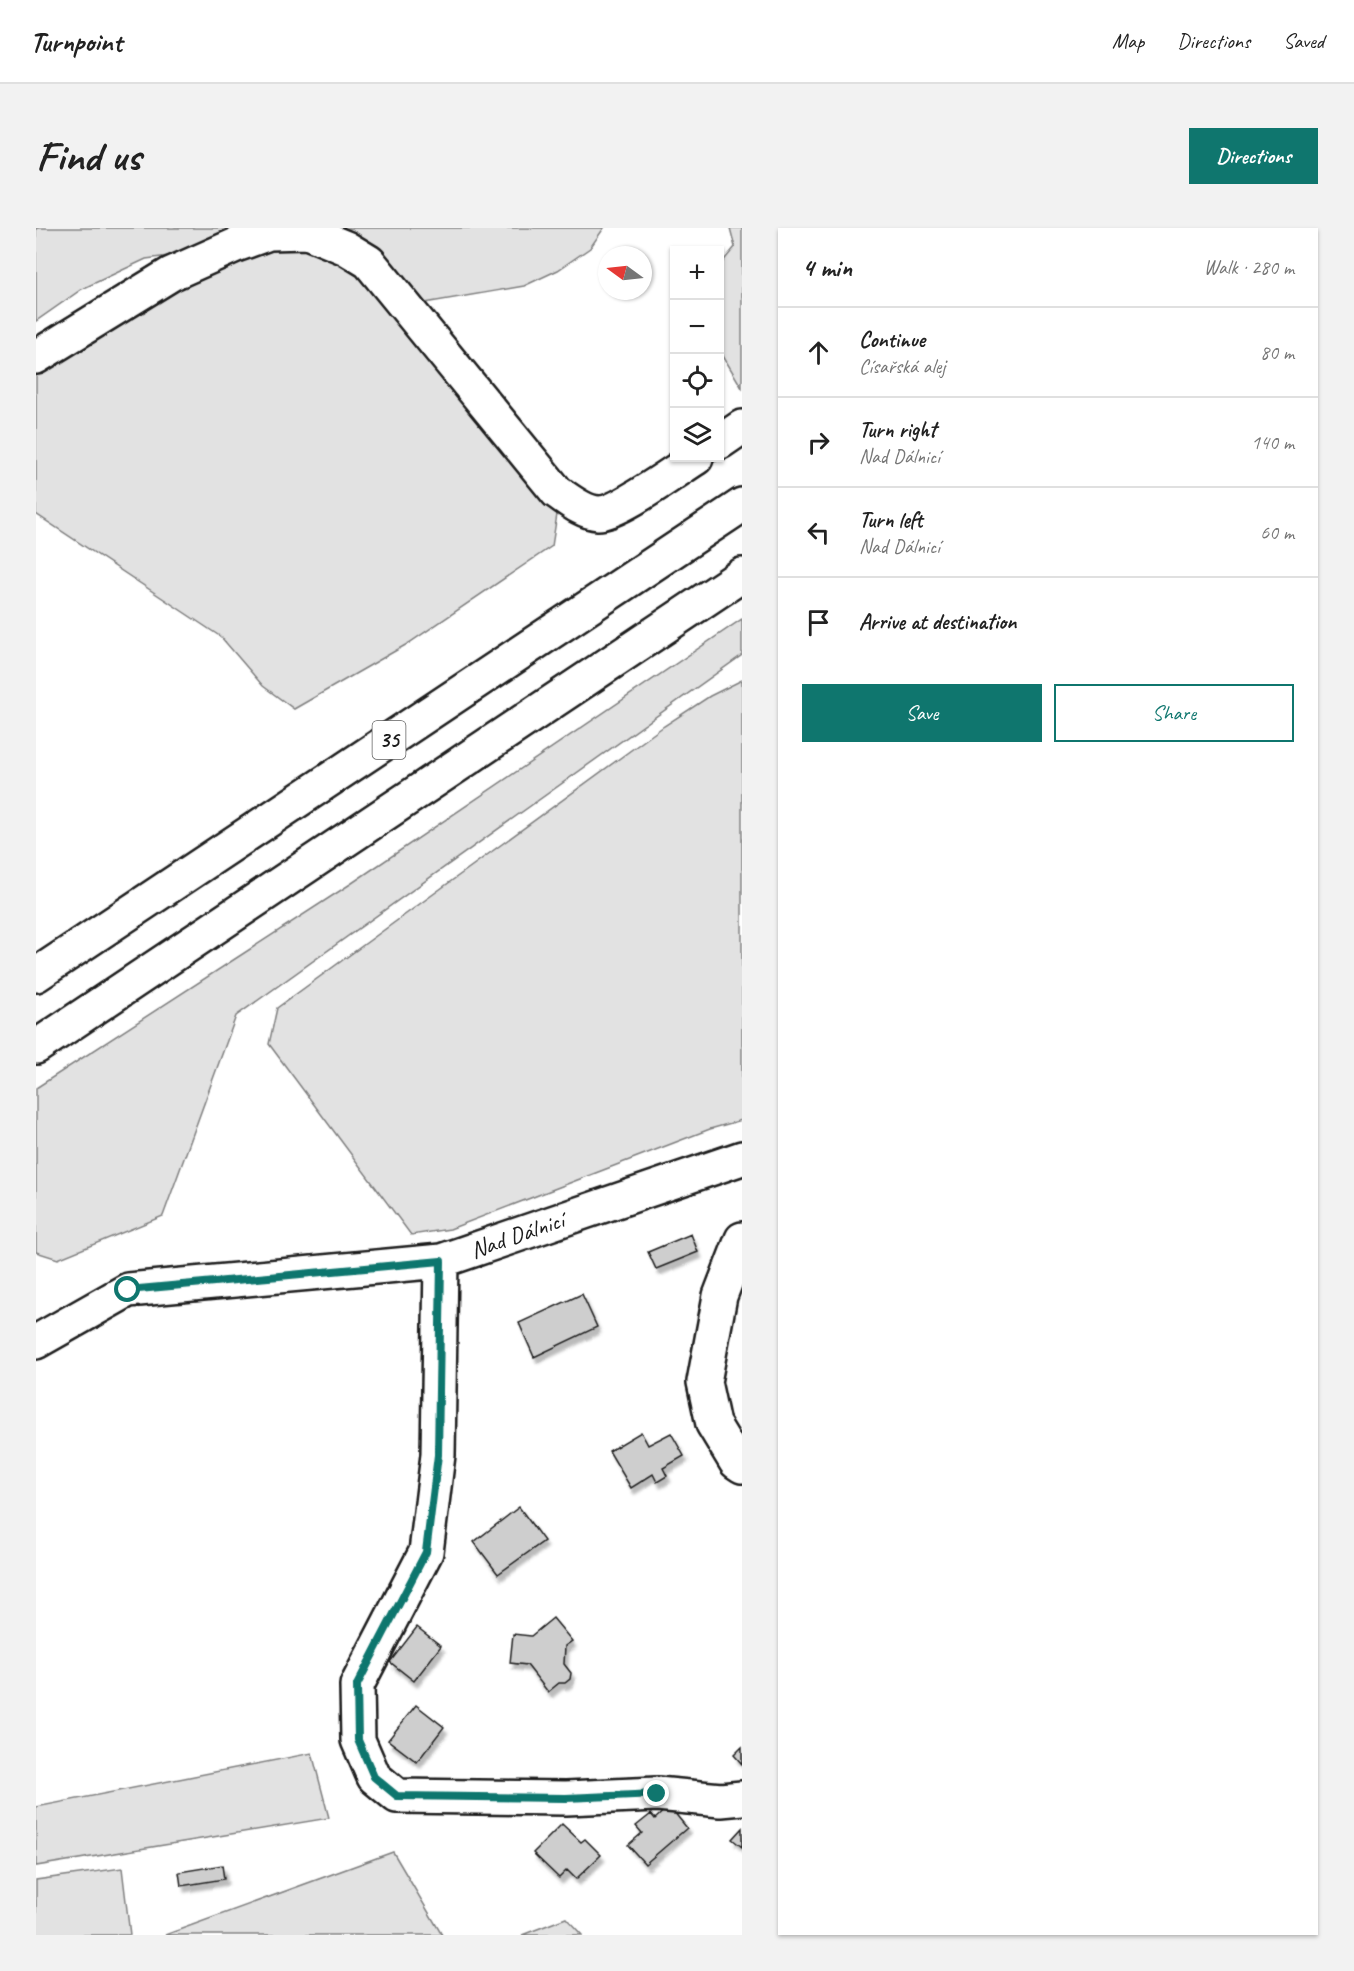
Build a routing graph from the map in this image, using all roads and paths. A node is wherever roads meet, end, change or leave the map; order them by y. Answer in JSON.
{"nodes":[{"id":1,"x":36,"y":357,"type":"edge"},
{"id":2,"x":742,"y":427,"type":"edge"},
{"id":3,"x":724,"y":439,"type":"edge"},
{"id":4,"x":690,"y":462,"type":"edge"},
{"id":5,"x":742,"y":505,"type":"edge"},
{"id":6,"x":742,"y":575,"type":"edge"},
{"id":7,"x":36,"y":975,"type":"edge"},
{"id":8,"x":36,"y":1047,"type":"edge"},
{"id":9,"x":742,"y":1158,"type":"edge"},
{"id":10,"x":742,"y":1239,"type":"edge"},
{"id":11,"x":441,"y":1261,"type":"junction"},
{"id":12,"x":36,"y":1342,"type":"edge"},
{"id":13,"x":742,"y":1466,"type":"edge"},
{"id":14,"x":742,"y":1798,"type":"edge"}],
"edges":[{"from":1,"to":4,"type":"main road"},
{"from":2,"to":3,"type":"main road"},
{"from":5,"to":7,"type":"main road","number":"35"},
{"from":6,"to":8,"type":"main road","number":"35"},
{"from":9,"to":11,"type":"main road","name":"Nad Dálnicí"},
{"from":10,"to":13,"type":"main road"},
{"from":11,"to":12,"type":"main road"},
{"from":11,"to":14,"type":"main road","name":"Nad Dálnicí"}]}
